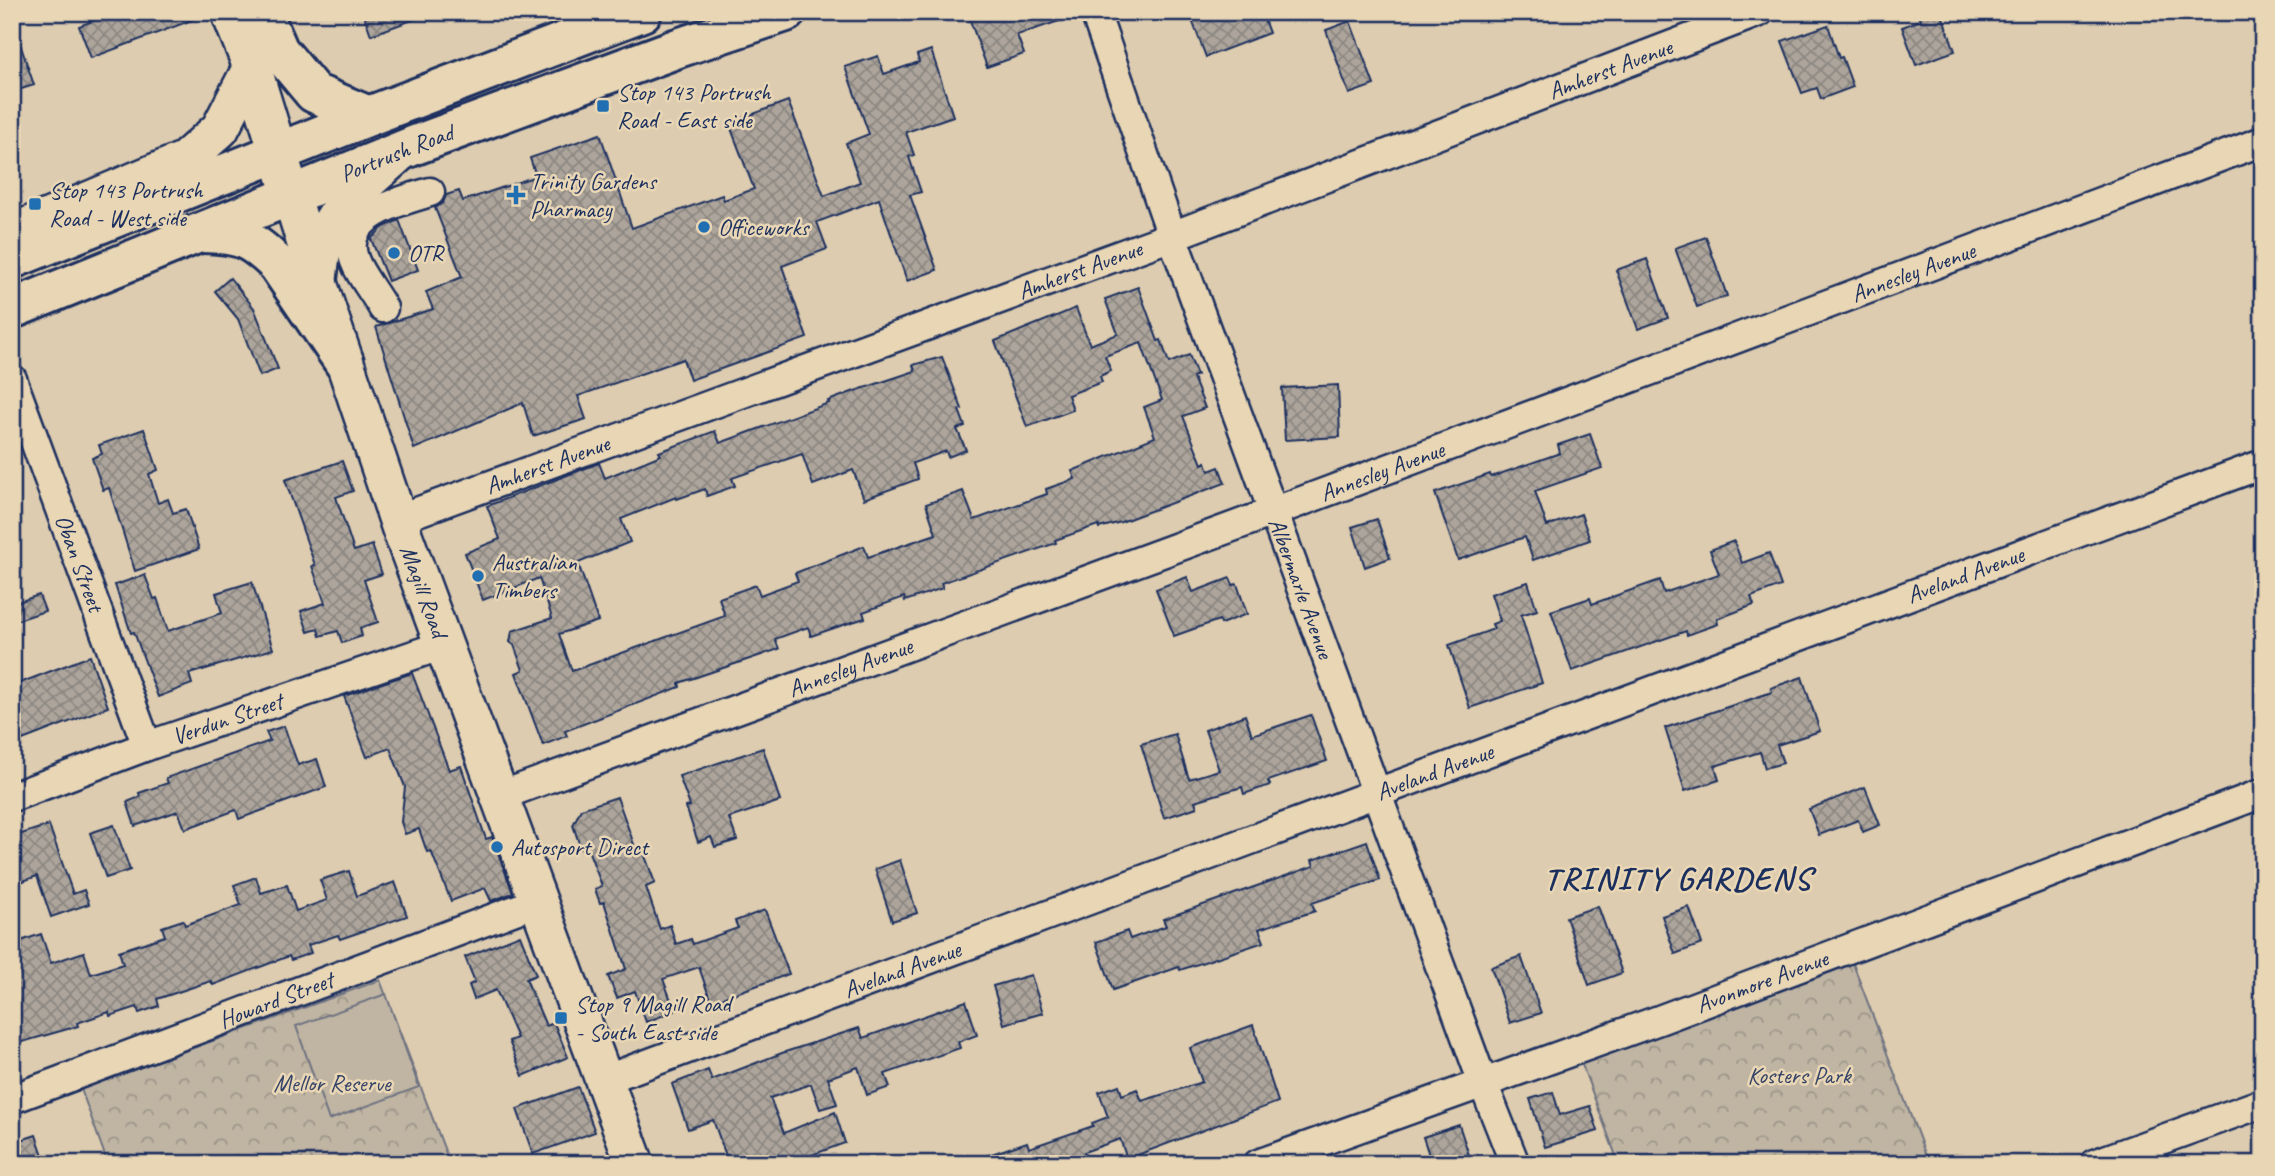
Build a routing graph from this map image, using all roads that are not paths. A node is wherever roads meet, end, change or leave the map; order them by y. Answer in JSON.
{"nodes":[{"id":1,"x":230,"y":12,"type":"edge"},
{"id":2,"x":262,"y":12,"type":"edge"},
{"id":3,"x":642,"y":12,"type":"edge"},
{"id":4,"x":786,"y":12,"type":"edge"},
{"id":5,"x":1095,"y":12,"type":"edge"},
{"id":6,"x":1759,"y":12,"type":"edge"},
{"id":7,"x":252,"y":67,"type":"junction"},
{"id":8,"x":369,"y":116,"type":"junction"},
{"id":9,"x":2263,"y":141,"type":"edge"},
{"id":10,"x":403,"y":150,"type":"junction"},
{"id":11,"x":278,"y":152,"type":"junction"},
{"id":12,"x":430,"y":192,"type":"dead end"},
{"id":13,"x":291,"y":194,"type":"junction"},
{"id":14,"x":12,"y":233,"type":"edge"},
{"id":15,"x":202,"y":233,"type":"junction"},
{"id":16,"x":1172,"y":236,"type":"junction"},
{"id":17,"x":12,"y":259,"type":"edge"},
{"id":18,"x":318,"y":283,"type":"junction"},
{"id":19,"x":383,"y":308,"type":"dead end"},
{"id":20,"x":12,"y":309,"type":"edge"},
{"id":21,"x":344,"y":362,"type":"junction"},
{"id":22,"x":12,"y":379,"type":"edge"},
{"id":23,"x":18,"y":414,"type":"edge"},
{"id":24,"x":2263,"y":464,"type":"edge"},
{"id":25,"x":1273,"y":512,"type":"junction"},
{"id":26,"x":398,"y":519,"type":"junction"},
{"id":27,"x":443,"y":645,"type":"junction"},
{"id":28,"x":147,"y":746,"type":"junction"},
{"id":29,"x":1376,"y":793,"type":"junction"},
{"id":30,"x":2263,"y":793,"type":"edge"},
{"id":31,"x":500,"y":796,"type":"junction"},
{"id":32,"x":12,"y":797,"type":"edge"},
{"id":33,"x":539,"y":901,"type":"junction"},
{"id":34,"x":604,"y":1080,"type":"junction"},
{"id":35,"x":1483,"y":1083,"type":"junction"},
{"id":36,"x":12,"y":1099,"type":"edge"},
{"id":37,"x":2263,"y":1102,"type":"edge"},
{"id":38,"x":635,"y":1164,"type":"edge"},
{"id":39,"x":1258,"y":1164,"type":"edge"},
{"id":40,"x":1515,"y":1164,"type":"edge"},
{"id":41,"x":2094,"y":1164,"type":"edge"}],
"edges":[{"from":1,"to":7,"type":"main road","name":"Magill Road"},
{"from":2,"to":8,"type":"highway"},
{"from":3,"to":8,"type":"highway","name":"Portrush Road"},
{"from":4,"to":10,"type":"highway","name":"Portrush Road"},
{"from":5,"to":16,"type":"street","name":"Albermarle Avenue"},
{"from":6,"to":16,"type":"street","name":"Amherst Avenue"},
{"from":7,"to":11,"type":"main road","name":"Magill Road"},
{"from":7,"to":14,"type":"main road"},
{"from":8,"to":11,"type":"highway","name":"Portrush Road"},
{"from":9,"to":25,"type":"street","name":"Annesley Avenue"},
{"from":10,"to":13,"type":"highway","name":"Portrush Road"},
{"from":10,"to":18,"type":"main road"},
{"from":11,"to":13,"type":"main road","name":"Magill Road"},
{"from":11,"to":17,"type":"highway","name":"Portrush Road"},
{"from":12,"to":19,"type":"street"},
{"from":13,"to":15,"type":"highway","name":"Portrush Road"},
{"from":13,"to":18,"type":"main road","name":"Magill Road"},
{"from":15,"to":20,"type":"highway","name":"Portrush Road"},
{"from":15,"to":21,"type":"highway"},
{"from":16,"to":25,"type":"street","name":"Albermarle Avenue"},
{"from":16,"to":26,"type":"street","name":"Amherst Avenue"},
{"from":18,"to":21,"type":"main road","name":"Magill Road"},
{"from":21,"to":26,"type":"main road","name":"Magill Road"},
{"from":22,"to":23,"type":"street","name":"Oban Street"},
{"from":23,"to":28,"type":"street","name":"Oban Street"},
{"from":24,"to":29,"type":"street","name":"Aveland Avenue"},
{"from":25,"to":29,"type":"street","name":"Albermarle Avenue"},
{"from":25,"to":31,"type":"street","name":"Annesley Avenue"},
{"from":26,"to":27,"type":"main road","name":"Magill Road"},
{"from":27,"to":28,"type":"street","name":"Verdun Street"},
{"from":27,"to":31,"type":"main road","name":"Magill Road"},
{"from":28,"to":32,"type":"street","name":"Verdun Street"},
{"from":29,"to":34,"type":"street","name":"Aveland Avenue"},
{"from":29,"to":35,"type":"street","name":"Albermarle Avenue"},
{"from":30,"to":35,"type":"street","name":"Avonmore Avenue"},
{"from":31,"to":33,"type":"main road","name":"Magill Road"},
{"from":33,"to":34,"type":"main road","name":"Magill Road"},
{"from":33,"to":36,"type":"street","name":"Howard Street"},
{"from":34,"to":38,"type":"main road","name":"Magill Road"},
{"from":35,"to":39,"type":"street","name":"Avonmore Avenue"},
{"from":35,"to":40,"type":"street","name":"Albermarle Avenue"},
{"from":37,"to":41,"type":"street"}]}
